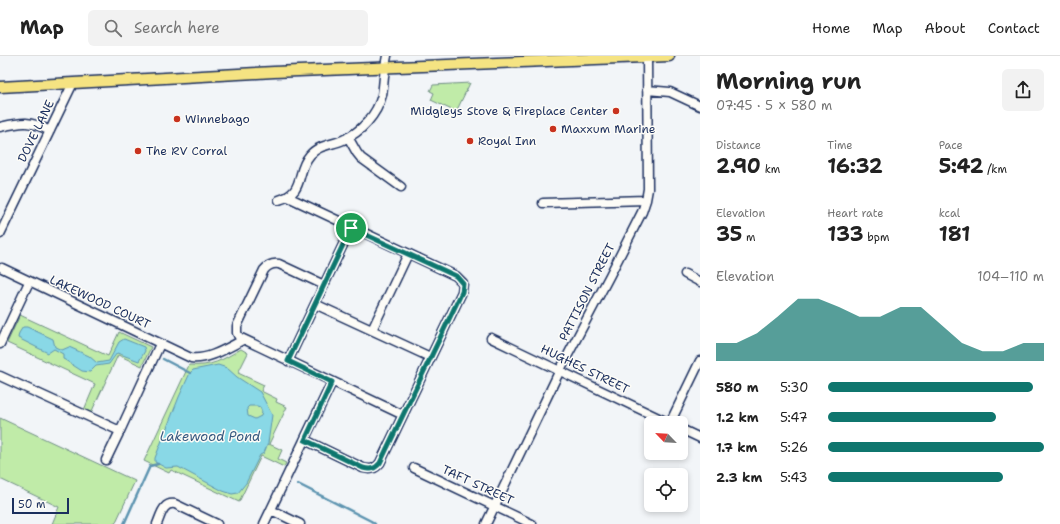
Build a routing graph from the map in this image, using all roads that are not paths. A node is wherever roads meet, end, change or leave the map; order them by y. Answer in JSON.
{"nodes":[{"id":1,"x":387,"y":56,"type":"edge"},
{"id":2,"x":669,"y":56,"type":"edge"},
{"id":3,"x":647,"y":57,"type":"edge"},
{"id":4,"x":384,"y":67,"type":"junction"},
{"id":5,"x":73,"y":83,"type":"junction"},
{"id":6,"x":0,"y":87,"type":"edge"},
{"id":7,"x":647,"y":90,"type":"junction"},
{"id":8,"x":700,"y":106,"type":"edge"},
{"id":9,"x":0,"y":128,"type":"edge"},
{"id":10,"x":50,"y":131,"type":"junction"},
{"id":11,"x":348,"y":137,"type":"junction"},
{"id":12,"x":401,"y":186,"type":"dead end"},
{"id":13,"x":288,"y":198,"type":"junction"},
{"id":14,"x":279,"y":200,"type":"dead end"},
{"id":15,"x":646,"y":200,"type":"junction"},
{"id":16,"x":543,"y":203,"type":"dead end"},
{"id":17,"x":351,"y":228,"type":"junction"},
{"id":18,"x":0,"y":234,"type":"edge"},
{"id":19,"x":408,"y":254,"type":"junction"},
{"id":20,"x":2,"y":268,"type":"dead end"},
{"id":21,"x":685,"y":274,"type":"dead end"},
{"id":22,"x":29,"y":282,"type":"junction"},
{"id":23,"x":700,"y":282,"type":"edge"},
{"id":24,"x":324,"y":285,"type":"junction"},
{"id":25,"x":316,"y":304,"type":"junction"},
{"id":26,"x":372,"y":330,"type":"junction"},
{"id":27,"x":490,"y":338,"type":"dead end"},
{"id":28,"x":244,"y":340,"type":"junction"},
{"id":29,"x":0,"y":344,"type":"edge"},
{"id":30,"x":160,"y":344,"type":"junction"},
{"id":31,"x":430,"y":357,"type":"junction"},
{"id":32,"x":288,"y":361,"type":"junction"},
{"id":33,"x":700,"y":361,"type":"edge"},
{"id":34,"x":560,"y":370,"type":"junction"},
{"id":35,"x":0,"y":376,"type":"edge"},
{"id":36,"x":332,"y":382,"type":"junction"},
{"id":37,"x":403,"y":415,"type":"junction"},
{"id":38,"x":655,"y":416,"type":"edge"},
{"id":39,"x":673,"y":416,"type":"edge"},
{"id":40,"x":120,"y":431,"type":"junction"},
{"id":41,"x":688,"y":432,"type":"edge"},
{"id":42,"x":700,"y":438,"type":"edge"},
{"id":43,"x":305,"y":440,"type":"junction"},
{"id":44,"x":106,"y":460,"type":"dead end"},
{"id":45,"x":414,"y":468,"type":"dead end"},
{"id":46,"x":495,"y":506,"type":"junction"},
{"id":47,"x":271,"y":510,"type":"junction"},
{"id":48,"x":157,"y":524,"type":"edge"},
{"id":49,"x":217,"y":524,"type":"edge"},
{"id":50,"x":264,"y":524,"type":"edge"},
{"id":51,"x":300,"y":524,"type":"edge"},
{"id":52,"x":486,"y":524,"type":"edge"},
{"id":53,"x":532,"y":524,"type":"edge"}],
"edges":[{"from":1,"to":4,"type":"street"},
{"from":2,"to":3,"type":"main road"},
{"from":3,"to":4,"type":"main road"},
{"from":3,"to":7,"type":"street","name":"PATTISON STREET"},
{"from":4,"to":5,"type":"main road"},
{"from":4,"to":11,"type":"street"},
{"from":5,"to":6,"type":"main road"},
{"from":5,"to":10,"type":"street","name":"DOVE LANE"},
{"from":7,"to":8,"type":"street"},
{"from":7,"to":15,"type":"street","name":"PATTISON STREET"},
{"from":9,"to":10,"type":"street"},
{"from":10,"to":18,"type":"street","name":"DOVE LANE"},
{"from":11,"to":12,"type":"street"},
{"from":11,"to":13,"type":"street"},
{"from":13,"to":14,"type":"street"},
{"from":13,"to":17,"type":"street"},
{"from":15,"to":16,"type":"street"},
{"from":15,"to":34,"type":"street","name":"PATTISON STREET"},
{"from":17,"to":19,"type":"street"},
{"from":17,"to":24,"type":"street"},
{"from":19,"to":26,"type":"street"},
{"from":19,"to":31,"type":"street"},
{"from":20,"to":22,"type":"street","name":"LAKEWOOD COURT"},
{"from":21,"to":23,"type":"street"},
{"from":22,"to":29,"type":"street"},
{"from":22,"to":30,"type":"street","name":"LAKEWOOD COURT"},
{"from":24,"to":25,"type":"street"},
{"from":24,"to":28,"type":"street"},
{"from":25,"to":26,"type":"street"},
{"from":25,"to":32,"type":"street"},
{"from":26,"to":31,"type":"street"},
{"from":27,"to":34,"type":"street","name":"HUGHES STREET"},
{"from":28,"to":30,"type":"street","name":"LAKEWOOD COURT"},
{"from":28,"to":32,"type":"street"},
{"from":30,"to":40,"type":"street"},
{"from":31,"to":37,"type":"street"},
{"from":32,"to":36,"type":"street"},
{"from":33,"to":39,"type":"street"},
{"from":34,"to":38,"type":"street","name":"HUGHES STREET"},
{"from":34,"to":46,"type":"street","name":"PATTISON STREET"},
{"from":35,"to":40,"type":"street"},
{"from":36,"to":37,"type":"street"},
{"from":36,"to":43,"type":"street"},
{"from":37,"to":43,"type":"street"},
{"from":40,"to":44,"type":"street"},
{"from":41,"to":42,"type":"street"},
{"from":43,"to":47,"type":"street"},
{"from":45,"to":46,"type":"street","name":"TAFT STREET"},
{"from":46,"to":52,"type":"street","name":"PATTISON STREET"},
{"from":46,"to":53,"type":"street","name":"TAFT STREET"},
{"from":47,"to":50,"type":"street"},
{"from":47,"to":51,"type":"street"},
{"from":48,"to":49,"type":"street"}]}
